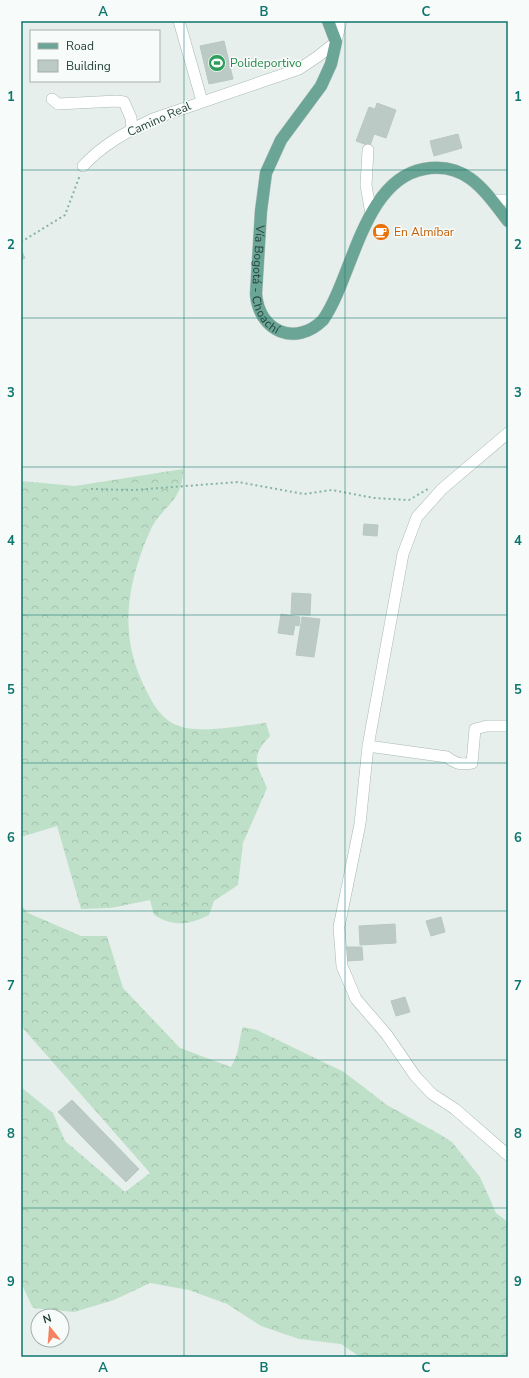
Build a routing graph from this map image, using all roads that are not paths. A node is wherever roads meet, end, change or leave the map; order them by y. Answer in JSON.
{"nodes":[{"id":1,"x":179,"y":21,"type":"edge"},
{"id":2,"x":328,"y":21,"type":"edge"},
{"id":3,"x":341,"y":21,"type":"edge"},
{"id":4,"x":336,"y":42,"type":"junction"},
{"id":5,"x":52,"y":99,"type":"dead end"},
{"id":6,"x":202,"y":100,"type":"junction"},
{"id":7,"x":132,"y":129,"type":"junction"},
{"id":8,"x":368,"y":150,"type":"dead end"},
{"id":9,"x":83,"y":166,"type":"road end"},
{"id":10,"x":491,"y":200,"type":"junction"},
{"id":11,"x":508,"y":200,"type":"edge"},
{"id":12,"x":371,"y":214,"type":"junction"},
{"id":13,"x":508,"y":221,"type":"edge"},
{"id":14,"x":508,"y":433,"type":"edge"},
{"id":15,"x":508,"y":726,"type":"edge"},
{"id":16,"x":368,"y":746,"type":"junction"},
{"id":17,"x":508,"y":1154,"type":"edge"}],
"edges":[{"from":1,"to":6,"type":"street"},
{"from":2,"to":4,"type":"main road"},
{"from":3,"to":4,"type":"street"},
{"from":4,"to":6,"type":"street","name":"Camino Real"},
{"from":4,"to":12,"type":"main road","name":"Vía Bogotá - Choachí"},
{"from":5,"to":7,"type":"street"},
{"from":6,"to":7,"type":"street","name":"Camino Real"},
{"from":7,"to":9,"type":"street","name":"Camino Real"},
{"from":8,"to":12,"type":"street"},
{"from":10,"to":11,"type":"street"},
{"from":10,"to":12,"type":"main road","name":"Vía Bogotá - Choachí"},
{"from":10,"to":13,"type":"main road","name":"Vía Bogotá - Choachí"},
{"from":14,"to":16,"type":"street"},
{"from":15,"to":16,"type":"street"},
{"from":16,"to":17,"type":"street"}]}
